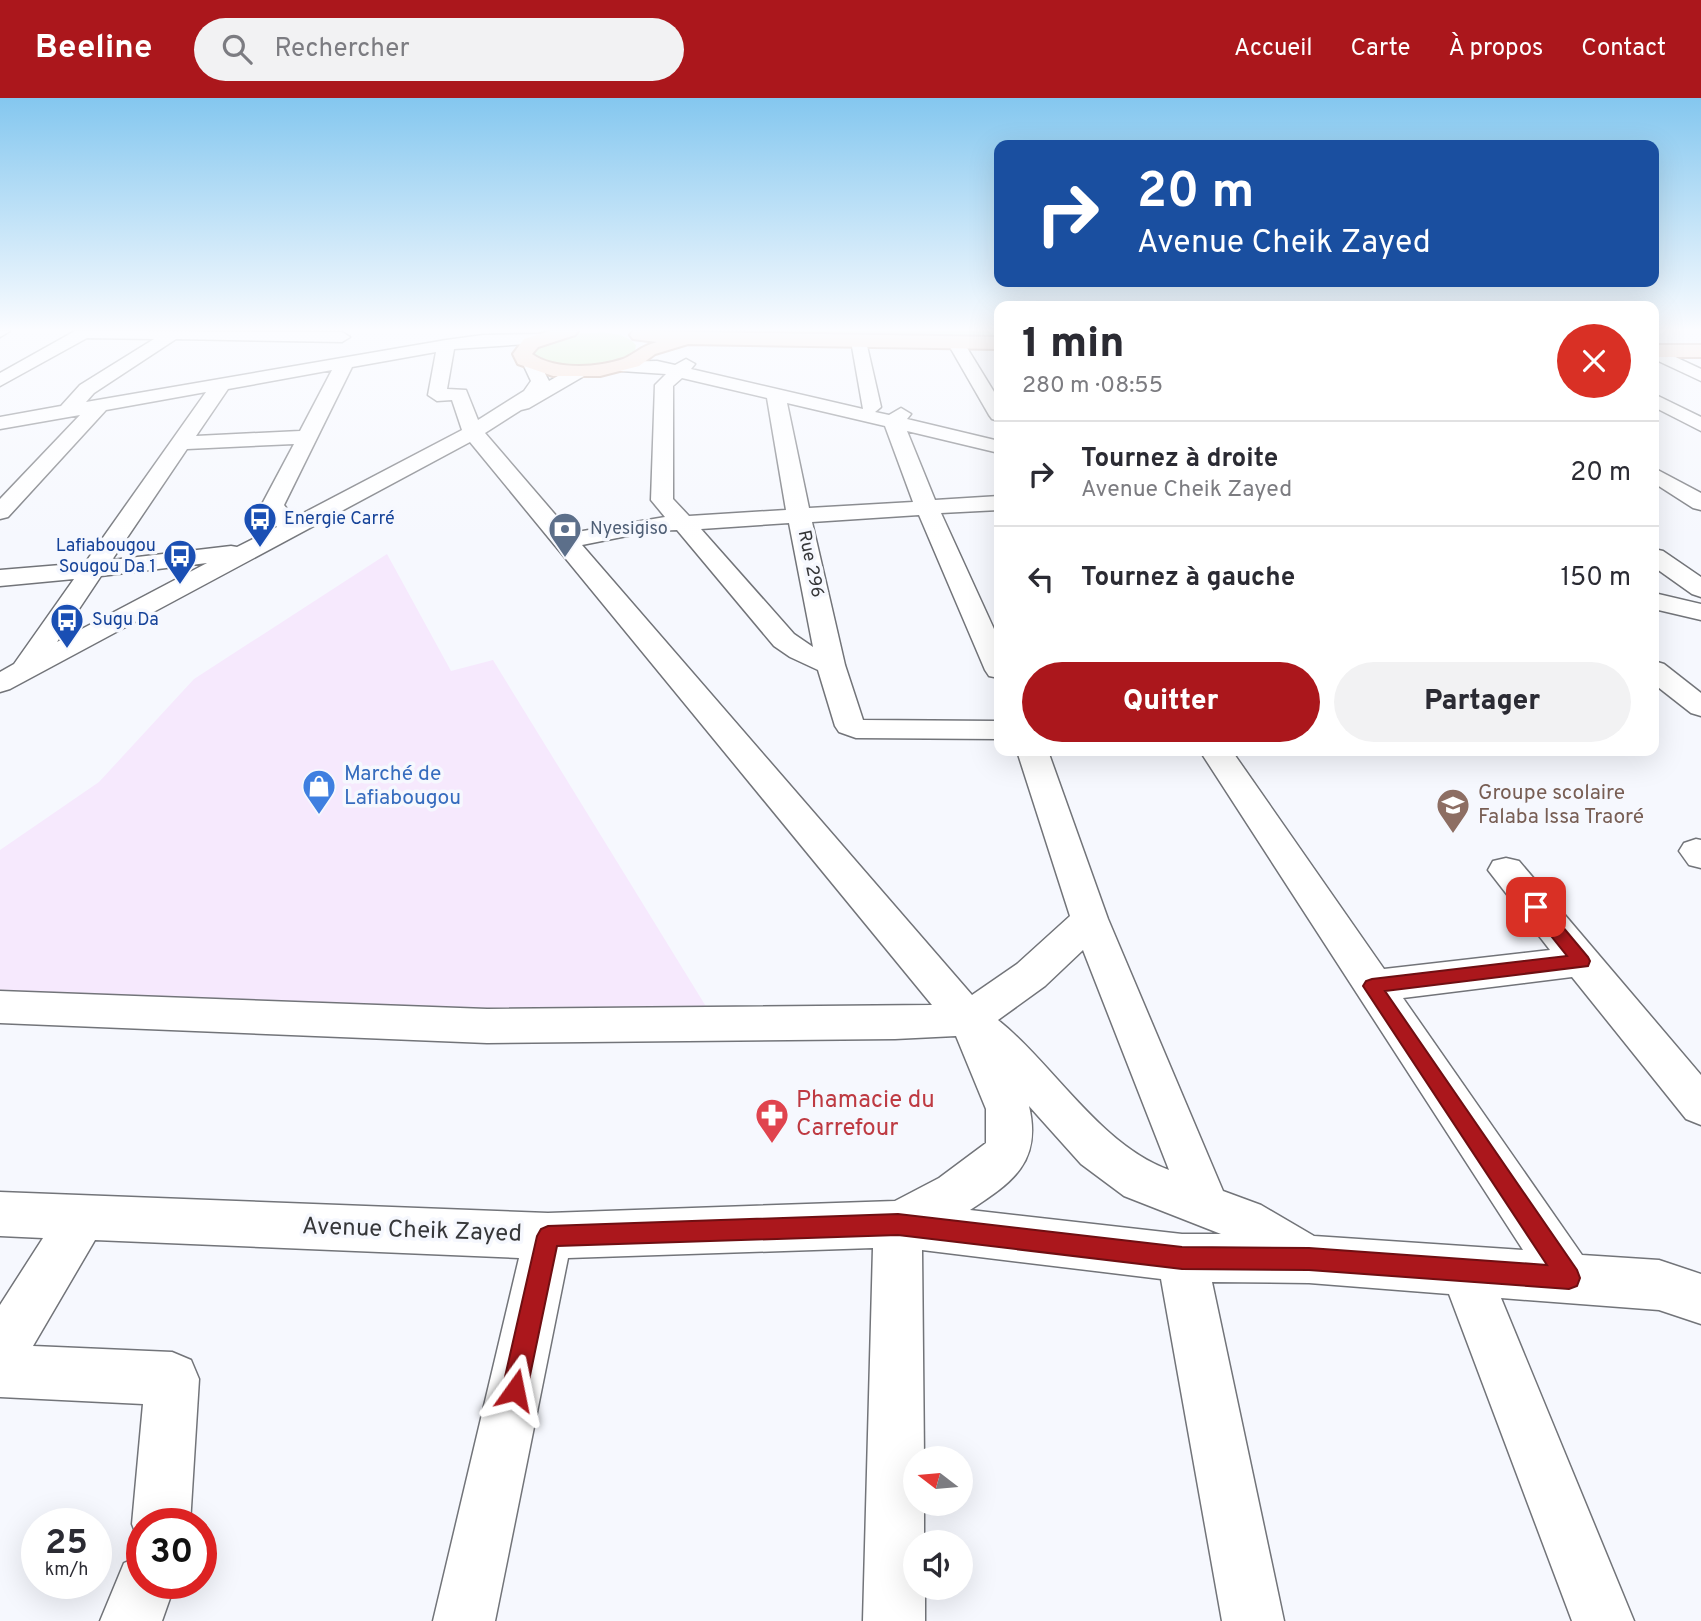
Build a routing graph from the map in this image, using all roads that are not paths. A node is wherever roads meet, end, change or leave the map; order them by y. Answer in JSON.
{"nodes":[{"id":1,"x":84,"y":402,"type":"edge"},
{"id":2,"x":89,"y":402,"type":"edge"},
{"id":3,"x":209,"y":402,"type":"edge"},
{"id":4,"x":322,"y":402,"type":"edge"},
{"id":5,"x":464,"y":402,"type":"edge"},
{"id":6,"x":520,"y":402,"type":"edge"},
{"id":7,"x":526,"y":402,"type":"edge"},
{"id":8,"x":664,"y":402,"type":"edge"},
{"id":9,"x":777,"y":402,"type":"edge"},
{"id":10,"x":820,"y":402,"type":"edge"},
{"id":11,"x":847,"y":402,"type":"edge"},
{"id":12,"x":870,"y":402,"type":"edge"},
{"id":13,"x":1659,"y":404,"type":"edge"},
{"id":14,"x":871,"y":407,"type":"junction"},
{"id":15,"x":897,"y":418,"type":"junction"},
{"id":16,"x":0,"y":423,"type":"edge"},
{"id":17,"x":1701,"y":425,"type":"edge"},
{"id":18,"x":481,"y":428,"type":"junction"},
{"id":19,"x":994,"y":436,"type":"edge"},
{"id":20,"x":307,"y":437,"type":"junction"},
{"id":21,"x":181,"y":443,"type":"junction"},
{"id":22,"x":994,"y":446,"type":"edge"},
{"id":23,"x":41,"y":468,"type":"junction"},
{"id":24,"x":14,"y":470,"type":"dead end"},
{"id":25,"x":1701,"y":475,"type":"edge"},
{"id":26,"x":1659,"y":476,"type":"edge"},
{"id":27,"x":1659,"y":477,"type":"edge"},
{"id":28,"x":994,"y":503,"type":"edge"},
{"id":29,"x":1701,"y":503,"type":"edge"},
{"id":30,"x":927,"y":508,"type":"junction"},
{"id":31,"x":0,"y":512,"type":"edge"},
{"id":32,"x":799,"y":516,"type":"junction"},
{"id":33,"x":683,"y":523,"type":"junction"},
{"id":34,"x":292,"y":530,"type":"junction"},
{"id":35,"x":565,"y":541,"type":"junction"},
{"id":36,"x":255,"y":550,"type":"junction"},
{"id":37,"x":1659,"y":560,"type":"edge"},
{"id":38,"x":93,"y":570,"type":"junction"},
{"id":39,"x":0,"y":578,"type":"edge"},
{"id":40,"x":1659,"y":589,"type":"edge"},
{"id":41,"x":1701,"y":589,"type":"edge"},
{"id":42,"x":1701,"y":599,"type":"edge"},
{"id":43,"x":1659,"y":602,"type":"edge"},
{"id":44,"x":1701,"y":612,"type":"edge"},
{"id":45,"x":994,"y":659,"type":"edge"},
{"id":46,"x":831,"y":665,"type":"junction"},
{"id":47,"x":24,"y":671,"type":"junction"},
{"id":48,"x":1659,"y":676,"type":"edge"},
{"id":49,"x":0,"y":683,"type":"edge"},
{"id":50,"x":1701,"y":707,"type":"edge"},
{"id":51,"x":994,"y":730,"type":"edge"},
{"id":52,"x":1035,"y":756,"type":"edge"},
{"id":53,"x":1219,"y":756,"type":"edge"},
{"id":54,"x":1506,"y":870,"type":"dead end"},
{"id":55,"x":1089,"y":919,"type":"junction"},
{"id":56,"x":1581,"y":961,"type":"junction"},
{"id":57,"x":1372,"y":986,"type":"junction"},
{"id":58,"x":0,"y":1007,"type":"edge"},
{"id":59,"x":968,"y":1019,"type":"junction"},
{"id":60,"x":1701,"y":1106,"type":"edge"},
{"id":61,"x":1208,"y":1208,"type":"junction"},
{"id":62,"x":0,"y":1214,"type":"edge"},
{"id":63,"x":83,"y":1217,"type":"junction"},
{"id":64,"x":898,"y":1224,"type":"junction"},
{"id":65,"x":548,"y":1236,"type":"junction"},
{"id":66,"x":1182,"y":1258,"type":"junction"},
{"id":67,"x":1309,"y":1259,"type":"junction"},
{"id":68,"x":1465,"y":1269,"type":"junction"},
{"id":69,"x":1569,"y":1278,"type":"junction"},
{"id":70,"x":1687,"y":1290,"type":"edge"},
{"id":71,"x":0,"y":1352,"type":"edge"},
{"id":72,"x":0,"y":1371,"type":"edge"},
{"id":73,"x":162,"y":1508,"type":"edge"},
{"id":74,"x":139,"y":1599,"type":"edge"},
{"id":75,"x":131,"y":1621,"type":"edge"},
{"id":76,"x":464,"y":1621,"type":"edge"},
{"id":77,"x":894,"y":1621,"type":"edge"},
{"id":78,"x":1253,"y":1621,"type":"edge"},
{"id":79,"x":1603,"y":1621,"type":"edge"}],
"edges":[{"from":1,"to":16,"type":"street"},
{"from":2,"to":23,"type":"street"},
{"from":3,"to":21,"type":"street"},
{"from":4,"to":20,"type":"street"},
{"from":5,"to":18,"type":"street"},
{"from":6,"to":18,"type":"street"},
{"from":7,"to":18,"type":"street"},
{"from":8,"to":33,"type":"street"},
{"from":9,"to":32,"type":"street","name":"Rue 296"},
{"from":10,"to":15,"type":"street"},
{"from":11,"to":14,"type":"street"},
{"from":12,"to":14,"type":"street"},
{"from":13,"to":17,"type":"street"},
{"from":14,"to":15,"type":"street"},
{"from":15,"to":19,"type":"street"},
{"from":15,"to":22,"type":"street"},
{"from":15,"to":30,"type":"street"},
{"from":18,"to":34,"type":"street"},
{"from":18,"to":35,"type":"street"},
{"from":20,"to":21,"type":"street"},
{"from":20,"to":34,"type":"street"},
{"from":21,"to":38,"type":"street"},
{"from":23,"to":24,"type":"street"},
{"from":23,"to":31,"type":"street"},
{"from":25,"to":26,"type":"street"},
{"from":27,"to":29,"type":"street"},
{"from":28,"to":30,"type":"street"},
{"from":30,"to":32,"type":"street"},
{"from":30,"to":45,"type":"street"},
{"from":32,"to":33,"type":"street"},
{"from":32,"to":46,"type":"street","name":"Rue 296"},
{"from":33,"to":35,"type":"street"},
{"from":33,"to":46,"type":"street"},
{"from":34,"to":36,"type":"street"},
{"from":35,"to":59,"type":"street"},
{"from":36,"to":38,"type":"street"},
{"from":36,"to":47,"type":"street"},
{"from":37,"to":41,"type":"street"},
{"from":38,"to":39,"type":"street"},
{"from":38,"to":47,"type":"street"},
{"from":40,"to":42,"type":"street"},
{"from":43,"to":44,"type":"street"},
{"from":46,"to":51,"type":"street","name":"Rue 296"},
{"from":47,"to":49,"type":"street"},
{"from":48,"to":50,"type":"street"},
{"from":52,"to":55,"type":"street"},
{"from":53,"to":57,"type":"street"},
{"from":54,"to":56,"type":"street"},
{"from":55,"to":59,"type":"street"},
{"from":55,"to":61,"type":"street"},
{"from":56,"to":57,"type":"street"},
{"from":56,"to":60,"type":"street"},
{"from":57,"to":69,"type":"street"},
{"from":58,"to":59,"type":"street"},
{"from":59,"to":61,"type":"street"},
{"from":59,"to":64,"type":"street"},
{"from":61,"to":67,"type":"street"},
{"from":62,"to":63,"type":"street","name":"Avenue Cheik Zayed"},
{"from":63,"to":65,"type":"street","name":"Avenue Cheik Zayed"},
{"from":63,"to":71,"type":"street"},
{"from":64,"to":65,"type":"street","name":"Avenue Cheik Zayed"},
{"from":64,"to":66,"type":"street","name":"Avenue Cheik Zayed"},
{"from":64,"to":77,"type":"street"},
{"from":65,"to":76,"type":"street"},
{"from":66,"to":67,"type":"street","name":"Avenue Cheik Zayed"},
{"from":66,"to":78,"type":"street"},
{"from":67,"to":68,"type":"street","name":"Avenue Cheik Zayed"},
{"from":68,"to":69,"type":"street","name":"Avenue Cheik Zayed"},
{"from":68,"to":79,"type":"street"},
{"from":69,"to":70,"type":"street","name":"Avenue Cheik Zayed"},
{"from":72,"to":73,"type":"street"},
{"from":74,"to":75,"type":"street"}]}
